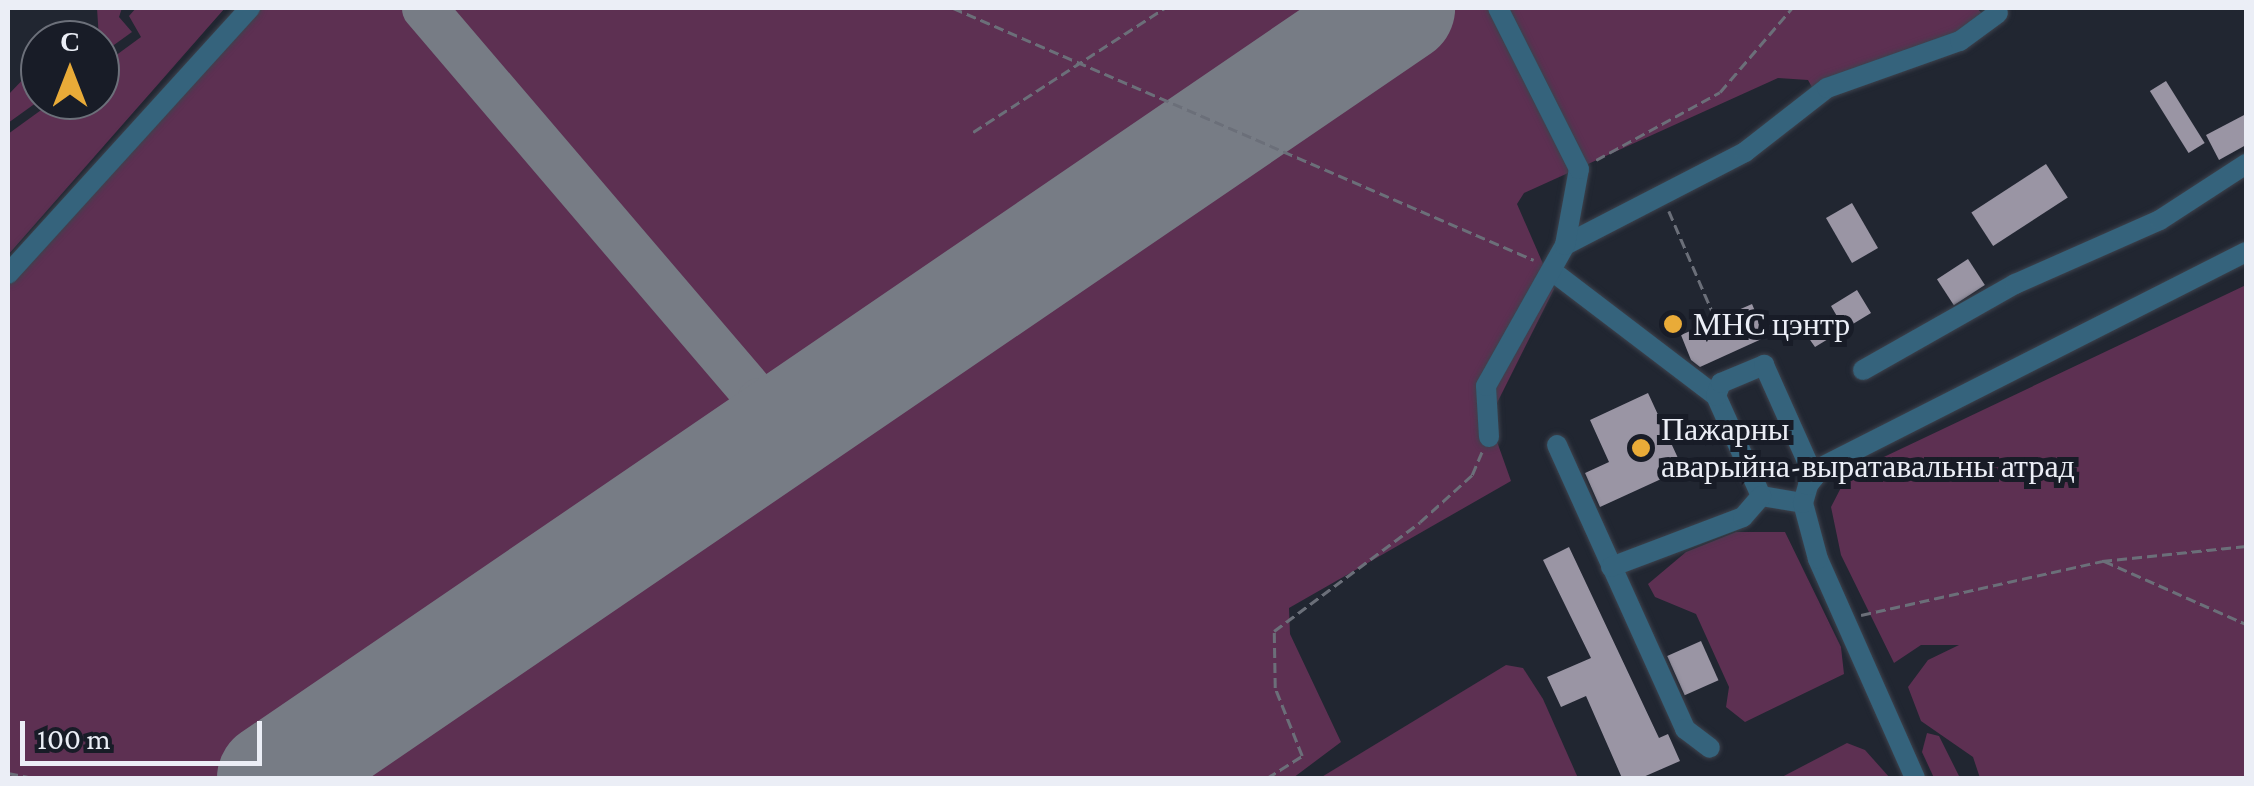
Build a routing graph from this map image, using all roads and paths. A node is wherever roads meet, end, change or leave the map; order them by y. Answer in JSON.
{"nodes":[{"id":1,"x":250,"y":8,"type":"edge"},
{"id":2,"x":953,"y":8,"type":"edge"},
{"id":3,"x":1165,"y":8,"type":"edge"},
{"id":4,"x":1498,"y":8,"type":"edge"},
{"id":5,"x":1792,"y":8,"type":"edge"},
{"id":6,"x":1998,"y":12,"type":"dead end"},
{"id":7,"x":1079,"y":64,"type":"junction"},
{"id":8,"x":973,"y":132,"type":"dead end"},
{"id":9,"x":2246,"y":164,"type":"edge"},
{"id":10,"x":1578,"y":169,"type":"junction"},
{"id":11,"x":1663,"y":198,"type":"junction"},
{"id":12,"x":1566,"y":245,"type":"junction"},
{"id":13,"x":2246,"y":252,"type":"edge"},
{"id":14,"x":1552,"y":272,"type":"junction"},
{"id":15,"x":8,"y":274,"type":"edge"},
{"id":16,"x":1716,"y":320,"type":"dead end"},
{"id":17,"x":1864,"y":370,"type":"dead end"},
{"id":18,"x":1716,"y":396,"type":"junction"},
{"id":19,"x":1489,"y":437,"type":"joint"},
{"id":20,"x":1558,"y":445,"type":"dead end"},
{"id":21,"x":1814,"y":477,"type":"junction"},
{"id":22,"x":1761,"y":496,"type":"junction"},
{"id":23,"x":1803,"y":503,"type":"junction"},
{"id":24,"x":2246,"y":546,"type":"edge"},
{"id":25,"x":2102,"y":561,"type":"junction"},
{"id":26,"x":1611,"y":567,"type":"junction"},
{"id":27,"x":1845,"y":619,"type":"junction"},
{"id":28,"x":2246,"y":624,"type":"edge"},
{"id":29,"x":1710,"y":748,"type":"dead end"},
{"id":30,"x":8,"y":773,"type":"edge"},
{"id":31,"x":34,"y":778,"type":"edge"},
{"id":32,"x":1267,"y":778,"type":"edge"},
{"id":33,"x":1915,"y":778,"type":"edge"}],
"edges":[{"from":1,"to":15,"type":"street"},
{"from":2,"to":7,"type":"path"},
{"from":3,"to":7,"type":"path"},
{"from":4,"to":10,"type":"street"},
{"from":5,"to":10,"type":"path"},
{"from":6,"to":11,"type":"street"},
{"from":7,"to":8,"type":"path"},
{"from":7,"to":14,"type":"path"},
{"from":9,"to":17,"type":"street"},
{"from":10,"to":12,"type":"street"},
{"from":11,"to":12,"type":"street"},
{"from":11,"to":16,"type":"path"},
{"from":12,"to":14,"type":"street"},
{"from":13,"to":21,"type":"street"},
{"from":14,"to":18,"type":"street"},
{"from":14,"to":19,"type":"street"},
{"from":18,"to":21,"type":"street"},
{"from":18,"to":22,"type":"street"},
{"from":19,"to":32,"type":"path"},
{"from":20,"to":26,"type":"street"},
{"from":21,"to":23,"type":"street"},
{"from":22,"to":23,"type":"street"},
{"from":22,"to":26,"type":"street"},
{"from":23,"to":27,"type":"street"},
{"from":24,"to":25,"type":"path"},
{"from":25,"to":27,"type":"path"},
{"from":25,"to":28,"type":"path"},
{"from":26,"to":29,"type":"street"},
{"from":27,"to":33,"type":"street"},
{"from":30,"to":31,"type":"path"}]}
